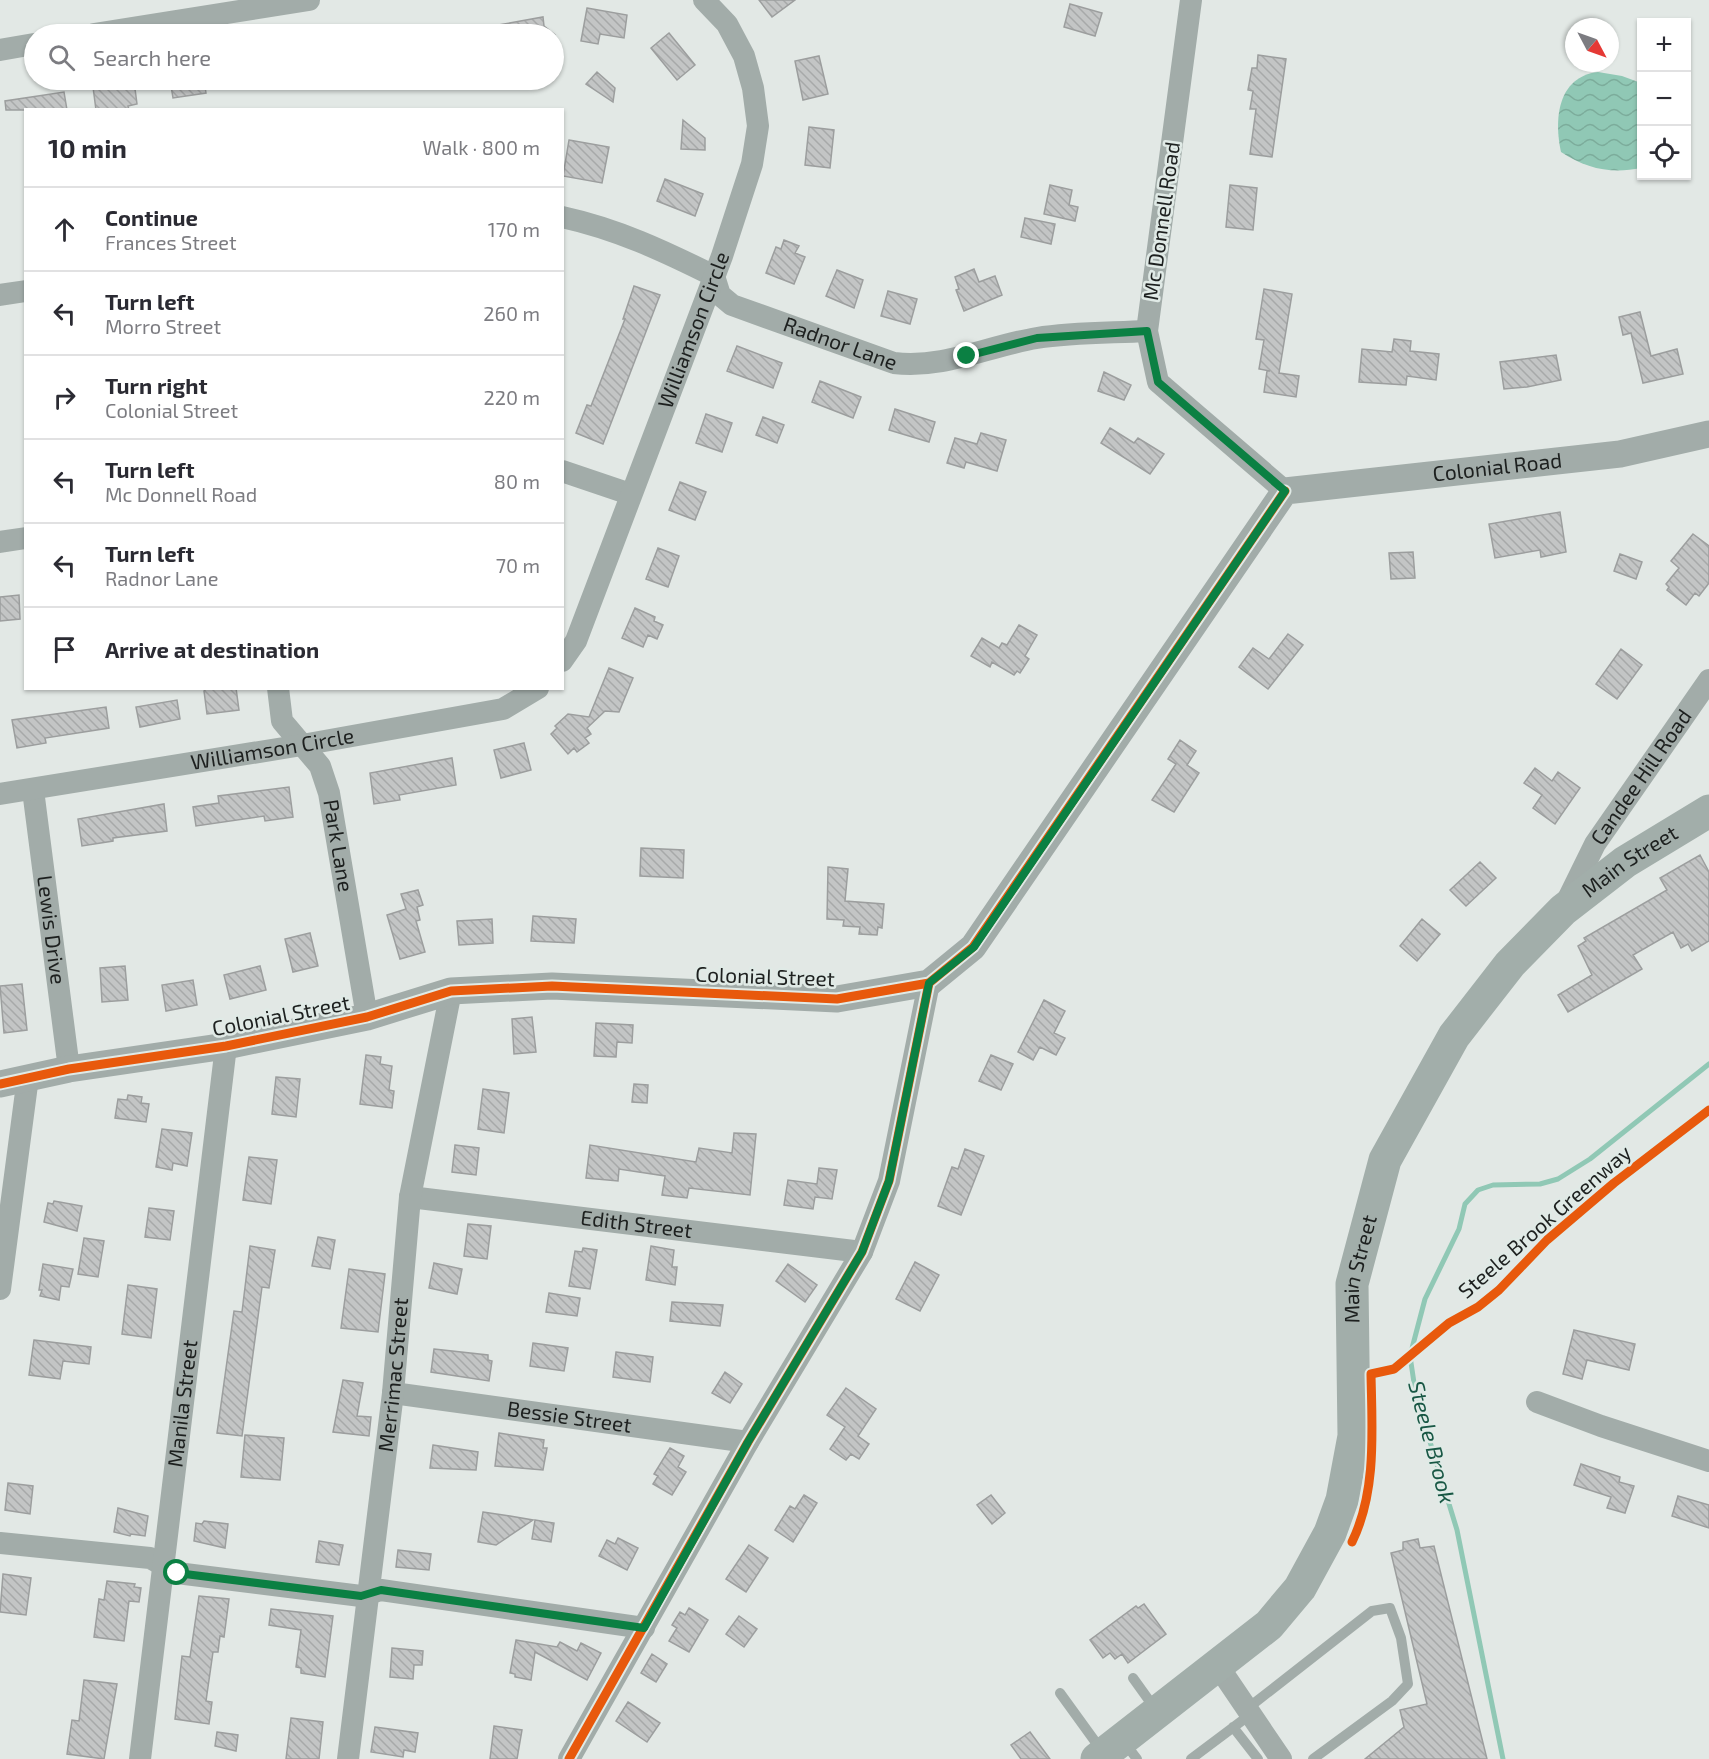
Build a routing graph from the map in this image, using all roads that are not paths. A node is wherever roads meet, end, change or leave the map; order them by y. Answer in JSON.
{"nodes":[{"id":1,"x":309,"y":0,"type":"edge"},
{"id":2,"x":704,"y":0,"type":"edge"},
{"id":3,"x":1191,"y":0,"type":"edge"},
{"id":4,"x":157,"y":24,"type":"edge"},
{"id":5,"x":24,"y":46,"type":"edge"},
{"id":6,"x":0,"y":50,"type":"edge"},
{"id":7,"x":564,"y":217,"type":"edge"},
{"id":8,"x":714,"y":276,"type":"junction"},
{"id":9,"x":24,"y":291,"type":"edge"},
{"id":10,"x":0,"y":295,"type":"edge"},
{"id":11,"x":1147,"y":331,"type":"junction"},
{"id":12,"x":1709,"y":434,"type":"edge"},
{"id":13,"x":564,"y":472,"type":"edge"},
{"id":14,"x":1285,"y":491,"type":"junction"},
{"id":15,"x":630,"y":494,"type":"junction"},
{"id":16,"x":24,"y":538,"type":"edge"},
{"id":17,"x":0,"y":542,"type":"edge"},
{"id":18,"x":564,"y":658,"type":"edge"},
{"id":19,"x":1709,"y":680,"type":"edge"},
{"id":20,"x":279,"y":690,"type":"edge"},
{"id":21,"x":535,"y":690,"type":"edge"},
{"id":22,"x":302,"y":745,"type":"junction"},
{"id":23,"x":33,"y":790,"type":"junction"},
{"id":24,"x":0,"y":794,"type":"edge"},
{"id":25,"x":1709,"y":811,"type":"edge"},
{"id":26,"x":1563,"y":910,"type":"junction"},
{"id":27,"x":929,"y":983,"type":"junction"},
{"id":28,"x":451,"y":991,"type":"junction"},
{"id":29,"x":367,"y":1017,"type":"junction"},
{"id":30,"x":226,"y":1046,"type":"junction"},
{"id":31,"x":69,"y":1069,"type":"junction"},
{"id":32,"x":28,"y":1077,"type":"junction"},
{"id":33,"x":0,"y":1084,"type":"edge"},
{"id":34,"x":410,"y":1197,"type":"junction"},
{"id":35,"x":862,"y":1252,"type":"junction"},
{"id":36,"x":0,"y":1289,"type":"edge"},
{"id":37,"x":393,"y":1393,"type":"junction"},
{"id":38,"x":1537,"y":1402,"type":"dead end"},
{"id":39,"x":748,"y":1442,"type":"junction"},
{"id":40,"x":1709,"y":1461,"type":"edge"},
{"id":41,"x":0,"y":1543,"type":"edge"},
{"id":42,"x":163,"y":1565,"type":"junction"},
{"id":43,"x":368,"y":1594,"type":"junction"},
{"id":44,"x":644,"y":1628,"type":"junction"},
{"id":45,"x":1218,"y":1666,"type":"junction"},
{"id":46,"x":1133,"y":1678,"type":"dead end"},
{"id":47,"x":1060,"y":1693,"type":"dead end"},
{"id":48,"x":1250,"y":1711,"type":"junction"},
{"id":49,"x":1158,"y":1712,"type":"junction"},
{"id":50,"x":1233,"y":1727,"type":"junction"},
{"id":51,"x":1115,"y":1753,"type":"edge"},
{"id":52,"x":140,"y":1759,"type":"edge"},
{"id":53,"x":348,"y":1759,"type":"edge"},
{"id":54,"x":569,"y":1759,"type":"edge"},
{"id":55,"x":1191,"y":1759,"type":"edge"},
{"id":56,"x":1258,"y":1759,"type":"edge"},
{"id":57,"x":1281,"y":1759,"type":"edge"},
{"id":58,"x":1313,"y":1759,"type":"edge"}],
"edges":[{"from":1,"to":4,"type":"street"},
{"from":2,"to":8,"type":"street","name":"Williamson Circle"},
{"from":3,"to":11,"type":"street","name":"Mc Donnell Road"},
{"from":5,"to":6,"type":"street"},
{"from":7,"to":8,"type":"street"},
{"from":8,"to":11,"type":"street","name":"Radnor Lane"},
{"from":8,"to":15,"type":"street","name":"Williamson Circle"},
{"from":9,"to":10,"type":"street"},
{"from":11,"to":14,"type":"street","name":"Mc Donnell Road"},
{"from":12,"to":14,"type":"street","name":"Colonial Road"},
{"from":13,"to":15,"type":"street"},
{"from":14,"to":27,"type":"street","name":"Colonial Street"},
{"from":15,"to":18,"type":"street","name":"Williamson Circle"},
{"from":16,"to":17,"type":"street"},
{"from":19,"to":26,"type":"street","name":"Candee Hill Road"},
{"from":20,"to":22,"type":"street","name":"Park Lane"},
{"from":21,"to":22,"type":"street","name":"Williamson Circle"},
{"from":22,"to":23,"type":"street","name":"Williamson Circle"},
{"from":22,"to":29,"type":"street","name":"Park Lane"},
{"from":23,"to":24,"type":"street","name":"Williamson Circle"},
{"from":23,"to":31,"type":"street","name":"Lewis Drive"},
{"from":25,"to":26,"type":"main road","name":"Main Street"},
{"from":26,"to":45,"type":"main road","name":"Main Street"},
{"from":27,"to":28,"type":"street","name":"Colonial Street"},
{"from":27,"to":35,"type":"street"},
{"from":28,"to":29,"type":"street","name":"Colonial Street"},
{"from":28,"to":34,"type":"street","name":"Merrimac Street"},
{"from":29,"to":30,"type":"street","name":"Colonial Street"},
{"from":30,"to":31,"type":"street","name":"Colonial Street"},
{"from":30,"to":42,"type":"street","name":"Manila Street"},
{"from":31,"to":32,"type":"street","name":"Colonial Street"},
{"from":32,"to":33,"type":"street","name":"Colonial Street"},
{"from":32,"to":36,"type":"street"},
{"from":34,"to":35,"type":"street","name":"Edith Street"},
{"from":34,"to":37,"type":"street","name":"Merrimac Street"},
{"from":35,"to":39,"type":"street"},
{"from":37,"to":39,"type":"street","name":"Bessie Street"},
{"from":37,"to":43,"type":"street","name":"Merrimac Street"},
{"from":38,"to":40,"type":"street"},
{"from":39,"to":44,"type":"street"},
{"from":41,"to":42,"type":"street"},
{"from":42,"to":43,"type":"street"},
{"from":42,"to":52,"type":"street","name":"Manila Street"},
{"from":43,"to":44,"type":"street"},
{"from":43,"to":53,"type":"street","name":"Merrimac Street"},
{"from":44,"to":54,"type":"street"},
{"from":45,"to":48,"type":"street"},
{"from":45,"to":49,"type":"main road","name":"Main Street"},
{"from":46,"to":49,"type":"lane"},
{"from":47,"to":51,"type":"lane"},
{"from":48,"to":50,"type":"lane"},
{"from":48,"to":57,"type":"street"},
{"from":48,"to":58,"type":"lane"},
{"from":49,"to":51,"type":"main road","name":"Main Street"},
{"from":50,"to":55,"type":"lane"},
{"from":50,"to":56,"type":"lane"}]}
